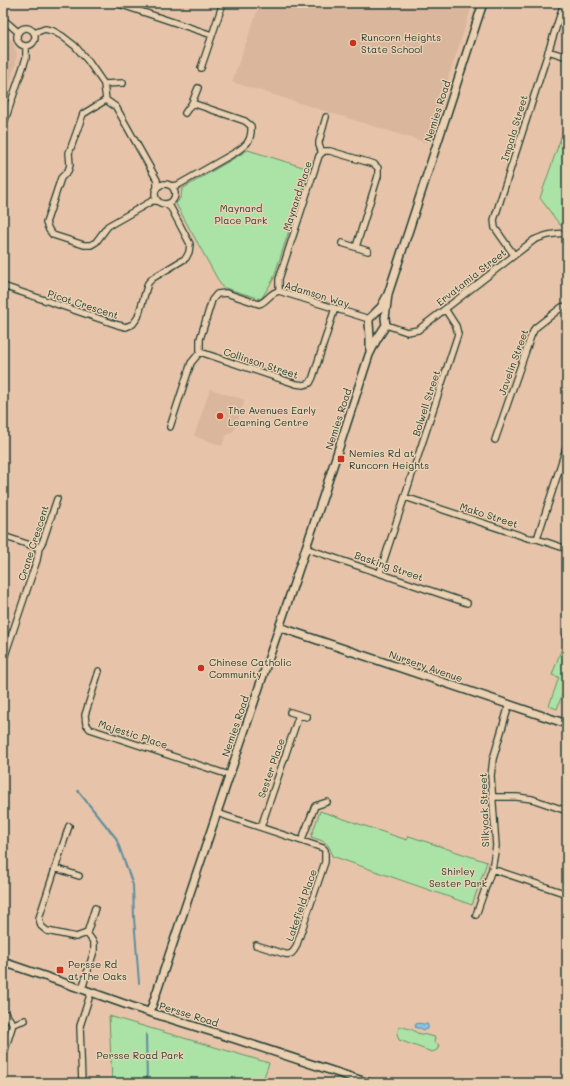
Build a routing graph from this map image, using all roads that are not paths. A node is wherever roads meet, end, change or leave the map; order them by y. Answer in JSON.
{"nodes":[{"id":1,"x":116,"y":3,"type":"edge"},
{"id":2,"x":223,"y":3,"type":"edge"},
{"id":3,"x":483,"y":3,"type":"edge"},
{"id":4,"x":564,"y":3,"type":"edge"},
{"id":5,"x":3,"y":19,"type":"edge"},
{"id":6,"x":18,"y":32,"type":"junction"},
{"id":7,"x":34,"y":33,"type":"junction"},
{"id":8,"x":212,"y":35,"type":"junction"},
{"id":9,"x":26,"y":46,"type":"junction"},
{"id":10,"x":548,"y":51,"type":"junction"},
{"id":11,"x":567,"y":57,"type":"edge"},
{"id":12,"x":201,"y":68,"type":"dead end"},
{"id":13,"x":122,"y":83,"type":"dead end"},
{"id":14,"x":104,"y":84,"type":"junction"},
{"id":15,"x":198,"y":88,"type":"dead end"},
{"id":16,"x":106,"y":100,"type":"junction"},
{"id":17,"x":192,"y":103,"type":"junction"},
{"id":18,"x":185,"y":112,"type":"dead end"},
{"id":19,"x":326,"y":117,"type":"dead end"},
{"id":20,"x":3,"y":126,"type":"edge"},
{"id":21,"x":322,"y":153,"type":"junction"},
{"id":22,"x":160,"y":185,"type":"junction"},
{"id":23,"x":174,"y":187,"type":"junction"},
{"id":24,"x":155,"y":199,"type":"junction"},
{"id":25,"x":169,"y":204,"type":"junction"},
{"id":26,"x":567,"y":234,"type":"edge"},
{"id":27,"x":342,"y":243,"type":"dead end"},
{"id":28,"x":356,"y":247,"type":"junction"},
{"id":29,"x":368,"y":251,"type":"dead end"},
{"id":30,"x":514,"y":255,"type":"junction"},
{"id":31,"x":3,"y":286,"type":"edge"},
{"id":32,"x":279,"y":291,"type":"junction"},
{"id":33,"x":388,"y":294,"type":"junction"},
{"id":34,"x":567,"y":306,"type":"edge"},
{"id":35,"x":335,"y":308,"type":"junction"},
{"id":36,"x":445,"y":309,"type":"junction"},
{"id":37,"x":371,"y":320,"type":"junction"},
{"id":38,"x":385,"y":324,"type":"junction"},
{"id":39,"x":200,"y":352,"type":"junction"},
{"id":40,"x":369,"y":355,"type":"junction"},
{"id":41,"x":170,"y":427,"type":"dead end"},
{"id":42,"x":495,"y":440,"type":"dead end"},
{"id":43,"x":567,"y":445,"type":"edge"},
{"id":44,"x":405,"y":497,"type":"junction"},
{"id":45,"x":57,"y":499,"type":"dead end"},
{"id":46,"x":3,"y":536,"type":"edge"},
{"id":47,"x":537,"y":539,"type":"junction"},
{"id":48,"x":38,"y":548,"type":"junction"},
{"id":49,"x":305,"y":548,"type":"junction"},
{"id":50,"x":567,"y":549,"type":"edge"},
{"id":51,"x":380,"y":572,"type":"junction"},
{"id":52,"x":467,"y":603,"type":"dead end"},
{"id":53,"x":279,"y":627,"type":"junction"},
{"id":54,"x":3,"y":661,"type":"edge"},
{"id":55,"x":99,"y":671,"type":"dead end"},
{"id":56,"x":509,"y":705,"type":"junction"},
{"id":57,"x":290,"y":712,"type":"dead end"},
{"id":58,"x":298,"y":715,"type":"junction"},
{"id":59,"x":307,"y":717,"type":"dead end"},
{"id":60,"x":567,"y":724,"type":"edge"},
{"id":61,"x":229,"y":775,"type":"junction"},
{"id":62,"x":493,"y":798,"type":"junction"},
{"id":63,"x":327,"y":802,"type":"dead end"},
{"id":64,"x":567,"y":811,"type":"edge"},
{"id":65,"x":216,"y":812,"type":"junction"},
{"id":66,"x":69,"y":826,"type":"dead end"},
{"id":67,"x":261,"y":827,"type":"junction"},
{"id":68,"x":302,"y":841,"type":"junction"},
{"id":69,"x":55,"y":868,"type":"junction"},
{"id":70,"x":492,"y":869,"type":"junction"},
{"id":71,"x":79,"y":876,"type":"dead end"},
{"id":72,"x":567,"y":894,"type":"edge"},
{"id":73,"x":94,"y":908,"type":"dead end"},
{"id":74,"x":476,"y":915,"type":"dead end"},
{"id":75,"x":87,"y":933,"type":"junction"},
{"id":76,"x":256,"y":945,"type":"dead end"},
{"id":77,"x":3,"y":962,"type":"edge"},
{"id":78,"x":82,"y":988,"type":"junction"},
{"id":79,"x":91,"y":992,"type":"junction"},
{"id":80,"x":150,"y":1012,"type":"junction"},
{"id":81,"x":6,"y":1014,"type":"dead end"},
{"id":82,"x":25,"y":1020,"type":"dead end"},
{"id":83,"x":13,"y":1024,"type":"junction"},
{"id":84,"x":3,"y":1056,"type":"edge"},
{"id":85,"x":82,"y":1083,"type":"edge"},
{"id":86,"x":369,"y":1083,"type":"edge"}],
"edges":[{"from":1,"to":8,"type":"street"},
{"from":2,"to":8,"type":"street"},
{"from":3,"to":33,"type":"street","name":"Nemies Road"},
{"from":4,"to":10,"type":"street","name":"Impala Street"},
{"from":5,"to":6,"type":"street"},
{"from":6,"to":7,"type":"street"},
{"from":6,"to":9,"type":"street"},
{"from":7,"to":9,"type":"street"},
{"from":7,"to":14,"type":"street"},
{"from":8,"to":12,"type":"street"},
{"from":9,"to":20,"type":"street"},
{"from":10,"to":11,"type":"street"},
{"from":10,"to":30,"type":"street","name":"Impala Street"},
{"from":13,"to":14,"type":"street"},
{"from":14,"to":16,"type":"street"},
{"from":15,"to":17,"type":"street"},
{"from":16,"to":22,"type":"street"},
{"from":16,"to":24,"type":"street"},
{"from":17,"to":18,"type":"street"},
{"from":17,"to":23,"type":"street"},
{"from":19,"to":21,"type":"street"},
{"from":21,"to":28,"type":"street","name":"Maynard Place"},
{"from":21,"to":32,"type":"street","name":"Maynard Place"},
{"from":22,"to":23,"type":"street"},
{"from":22,"to":24,"type":"street"},
{"from":23,"to":25,"type":"street"},
{"from":24,"to":25,"type":"street"},
{"from":25,"to":31,"type":"street","name":"Picot Crescent"},
{"from":26,"to":30,"type":"street","name":"Ervatamia Street"},
{"from":27,"to":28,"type":"street"},
{"from":28,"to":29,"type":"street"},
{"from":30,"to":36,"type":"street","name":"Ervatamia Street"},
{"from":32,"to":35,"type":"street","name":"Adamson Way"},
{"from":32,"to":39,"type":"street","name":"Adamson Way"},
{"from":33,"to":37,"type":"street","name":"Nemies Road"},
{"from":33,"to":38,"type":"street","name":"Nemies Road"},
{"from":34,"to":42,"type":"street","name":"Javelin Street"},
{"from":35,"to":37,"type":"street","name":"Adamson Way"},
{"from":35,"to":39,"type":"street","name":"Collinson Street"},
{"from":36,"to":38,"type":"street","name":"Ervatamia Street"},
{"from":36,"to":44,"type":"street","name":"Bolwell Street"},
{"from":37,"to":38,"type":"street"},
{"from":37,"to":38,"type":"street"},
{"from":37,"to":40,"type":"street","name":"Nemies Road"},
{"from":38,"to":40,"type":"street","name":"Nemies Road"},
{"from":39,"to":41,"type":"street","name":"Adamson Way"},
{"from":40,"to":49,"type":"street","name":"Nemies Road"},
{"from":43,"to":47,"type":"street"},
{"from":44,"to":47,"type":"street","name":"Mako Street"},
{"from":44,"to":51,"type":"street","name":"Bolwell Street"},
{"from":45,"to":48,"type":"street","name":"Crane Crescent"},
{"from":46,"to":48,"type":"street"},
{"from":47,"to":50,"type":"street","name":"Mako Street"},
{"from":48,"to":54,"type":"street","name":"Crane Crescent"},
{"from":49,"to":51,"type":"street","name":"Basking Street"},
{"from":49,"to":53,"type":"street","name":"Nemies Road"},
{"from":51,"to":52,"type":"street","name":"Basking Street"},
{"from":53,"to":56,"type":"street","name":"Nursery Avenue"},
{"from":53,"to":61,"type":"street","name":"Nemies Road"},
{"from":55,"to":61,"type":"street","name":"Majestic Place"},
{"from":56,"to":60,"type":"street","name":"Nursery Avenue"},
{"from":56,"to":62,"type":"street","name":"Silkyoak Street"},
{"from":57,"to":58,"type":"street"},
{"from":58,"to":59,"type":"street"},
{"from":58,"to":67,"type":"street","name":"Sester Place"},
{"from":61,"to":65,"type":"street","name":"Nemies Road"},
{"from":62,"to":64,"type":"street"},
{"from":62,"to":70,"type":"street","name":"Silkyoak Street"},
{"from":63,"to":68,"type":"street"},
{"from":65,"to":67,"type":"street","name":"Lakefield Place"},
{"from":65,"to":80,"type":"street","name":"Nemies Road"},
{"from":66,"to":69,"type":"street"},
{"from":67,"to":68,"type":"street","name":"Lakefield Place"},
{"from":68,"to":76,"type":"street","name":"Lakefield Place"},
{"from":69,"to":71,"type":"street"},
{"from":69,"to":75,"type":"street"},
{"from":70,"to":72,"type":"street"},
{"from":70,"to":74,"type":"street","name":"Silkyoak Street"},
{"from":73,"to":75,"type":"street"},
{"from":75,"to":78,"type":"street"},
{"from":77,"to":78,"type":"street","name":"Persse Road"},
{"from":78,"to":79,"type":"street","name":"Persse Road"},
{"from":79,"to":80,"type":"street","name":"Persse Road"},
{"from":79,"to":85,"type":"street"},
{"from":80,"to":86,"type":"street","name":"Persse Road"},
{"from":81,"to":83,"type":"street"},
{"from":82,"to":83,"type":"street"},
{"from":83,"to":84,"type":"street"}]}
